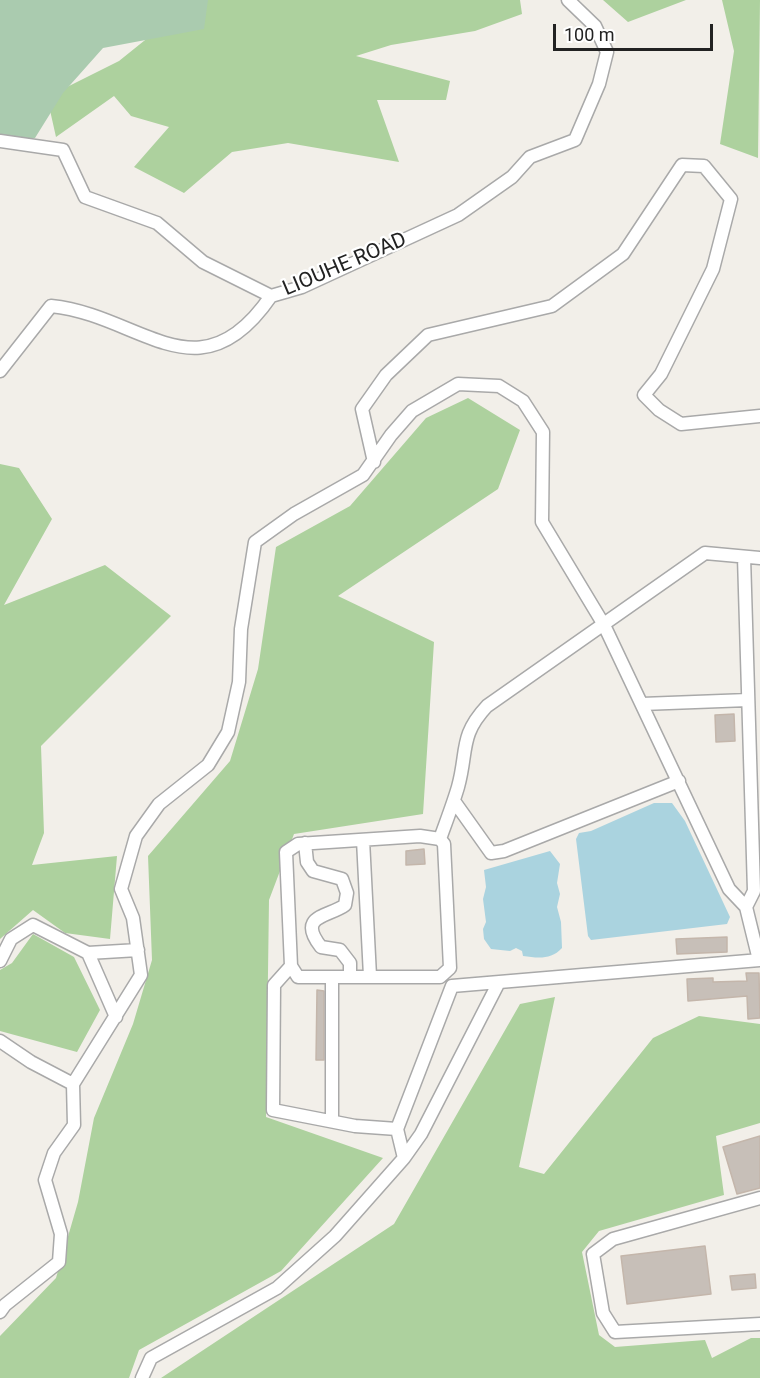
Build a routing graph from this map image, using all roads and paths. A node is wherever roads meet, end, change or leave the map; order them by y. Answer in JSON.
{"nodes":[{"id":1,"x":568,"y":0,"type":"edge"},
{"id":2,"x":0,"y":141,"type":"edge"},
{"id":3,"x":271,"y":296,"type":"junction"},
{"id":4,"x":0,"y":371,"type":"edge"},
{"id":5,"x":760,"y":416,"type":"edge"},
{"id":6,"x":374,"y":462,"type":"junction"},
{"id":7,"x":744,"y":557,"type":"junction"},
{"id":8,"x":760,"y":558,"type":"edge"},
{"id":9,"x":604,"y":625,"type":"junction"},
{"id":10,"x":748,"y":700,"type":"junction"},
{"id":11,"x":642,"y":704,"type":"junction"},
{"id":12,"x":679,"y":781,"type":"junction"},
{"id":13,"x":454,"y":801,"type":"junction"},
{"id":14,"x":440,"y":839,"type":"junction"},
{"id":15,"x":363,"y":840,"type":"junction"},
{"id":16,"x":305,"y":843,"type":"junction"},
{"id":17,"x":746,"y":907,"type":"junction"},
{"id":18,"x":138,"y":950,"type":"junction"},
{"id":19,"x":88,"y":953,"type":"junction"},
{"id":20,"x":759,"y":960,"type":"edge"},
{"id":21,"x":0,"y":961,"type":"edge"},
{"id":22,"x":291,"y":966,"type":"junction"},
{"id":23,"x":370,"y":976,"type":"junction"},
{"id":24,"x":332,"y":977,"type":"junction"},
{"id":25,"x":350,"y":977,"type":"junction"},
{"id":26,"x":440,"y":977,"type":"junction"},
{"id":27,"x":499,"y":982,"type":"junction"},
{"id":28,"x":452,"y":986,"type":"junction"},
{"id":29,"x":116,"y":1017,"type":"junction"},
{"id":30,"x":0,"y":1041,"type":"edge"},
{"id":31,"x":74,"y":1084,"type":"junction"},
{"id":32,"x":332,"y":1119,"type":"junction"},
{"id":33,"x":397,"y":1129,"type":"junction"},
{"id":34,"x":404,"y":1158,"type":"junction"},
{"id":35,"x":760,"y":1198,"type":"edge"},
{"id":36,"x":0,"y":1312,"type":"edge"},
{"id":37,"x":760,"y":1324,"type":"edge"},
{"id":38,"x":142,"y":1378,"type":"edge"}],
"edges":[{"from":1,"to":3,"type":"street","name":"LIOUHE ROAD"},
{"from":2,"to":3,"type":"street","name":"LIOUHE ROAD"},
{"from":3,"to":4,"type":"street"},
{"from":5,"to":6,"type":"street"},
{"from":6,"to":9,"type":"street"},
{"from":6,"to":18,"type":"street"},
{"from":7,"to":8,"type":"street"},
{"from":7,"to":9,"type":"street"},
{"from":7,"to":10,"type":"street"},
{"from":9,"to":11,"type":"street"},
{"from":9,"to":13,"type":"street"},
{"from":10,"to":11,"type":"street"},
{"from":10,"to":17,"type":"street"},
{"from":11,"to":12,"type":"street"},
{"from":12,"to":13,"type":"street"},
{"from":12,"to":17,"type":"street"},
{"from":13,"to":14,"type":"street"},
{"from":14,"to":15,"type":"street"},
{"from":14,"to":26,"type":"street"},
{"from":15,"to":16,"type":"street"},
{"from":15,"to":23,"type":"street"},
{"from":16,"to":22,"type":"street"},
{"from":16,"to":25,"type":"street"},
{"from":17,"to":20,"type":"street"},
{"from":18,"to":19,"type":"street"},
{"from":18,"to":29,"type":"street"},
{"from":19,"to":21,"type":"street"},
{"from":19,"to":29,"type":"street"},
{"from":20,"to":27,"type":"street"},
{"from":22,"to":24,"type":"street"},
{"from":22,"to":32,"type":"street"},
{"from":23,"to":25,"type":"street"},
{"from":23,"to":26,"type":"street"},
{"from":24,"to":25,"type":"street"},
{"from":24,"to":32,"type":"street"},
{"from":26,"to":28,"type":"street"},
{"from":27,"to":28,"type":"street"},
{"from":27,"to":34,"type":"street"},
{"from":28,"to":33,"type":"street"},
{"from":29,"to":31,"type":"street"},
{"from":30,"to":31,"type":"street"},
{"from":31,"to":36,"type":"street"},
{"from":32,"to":33,"type":"street"},
{"from":33,"to":34,"type":"street"},
{"from":34,"to":38,"type":"street"},
{"from":35,"to":37,"type":"street"}]}
